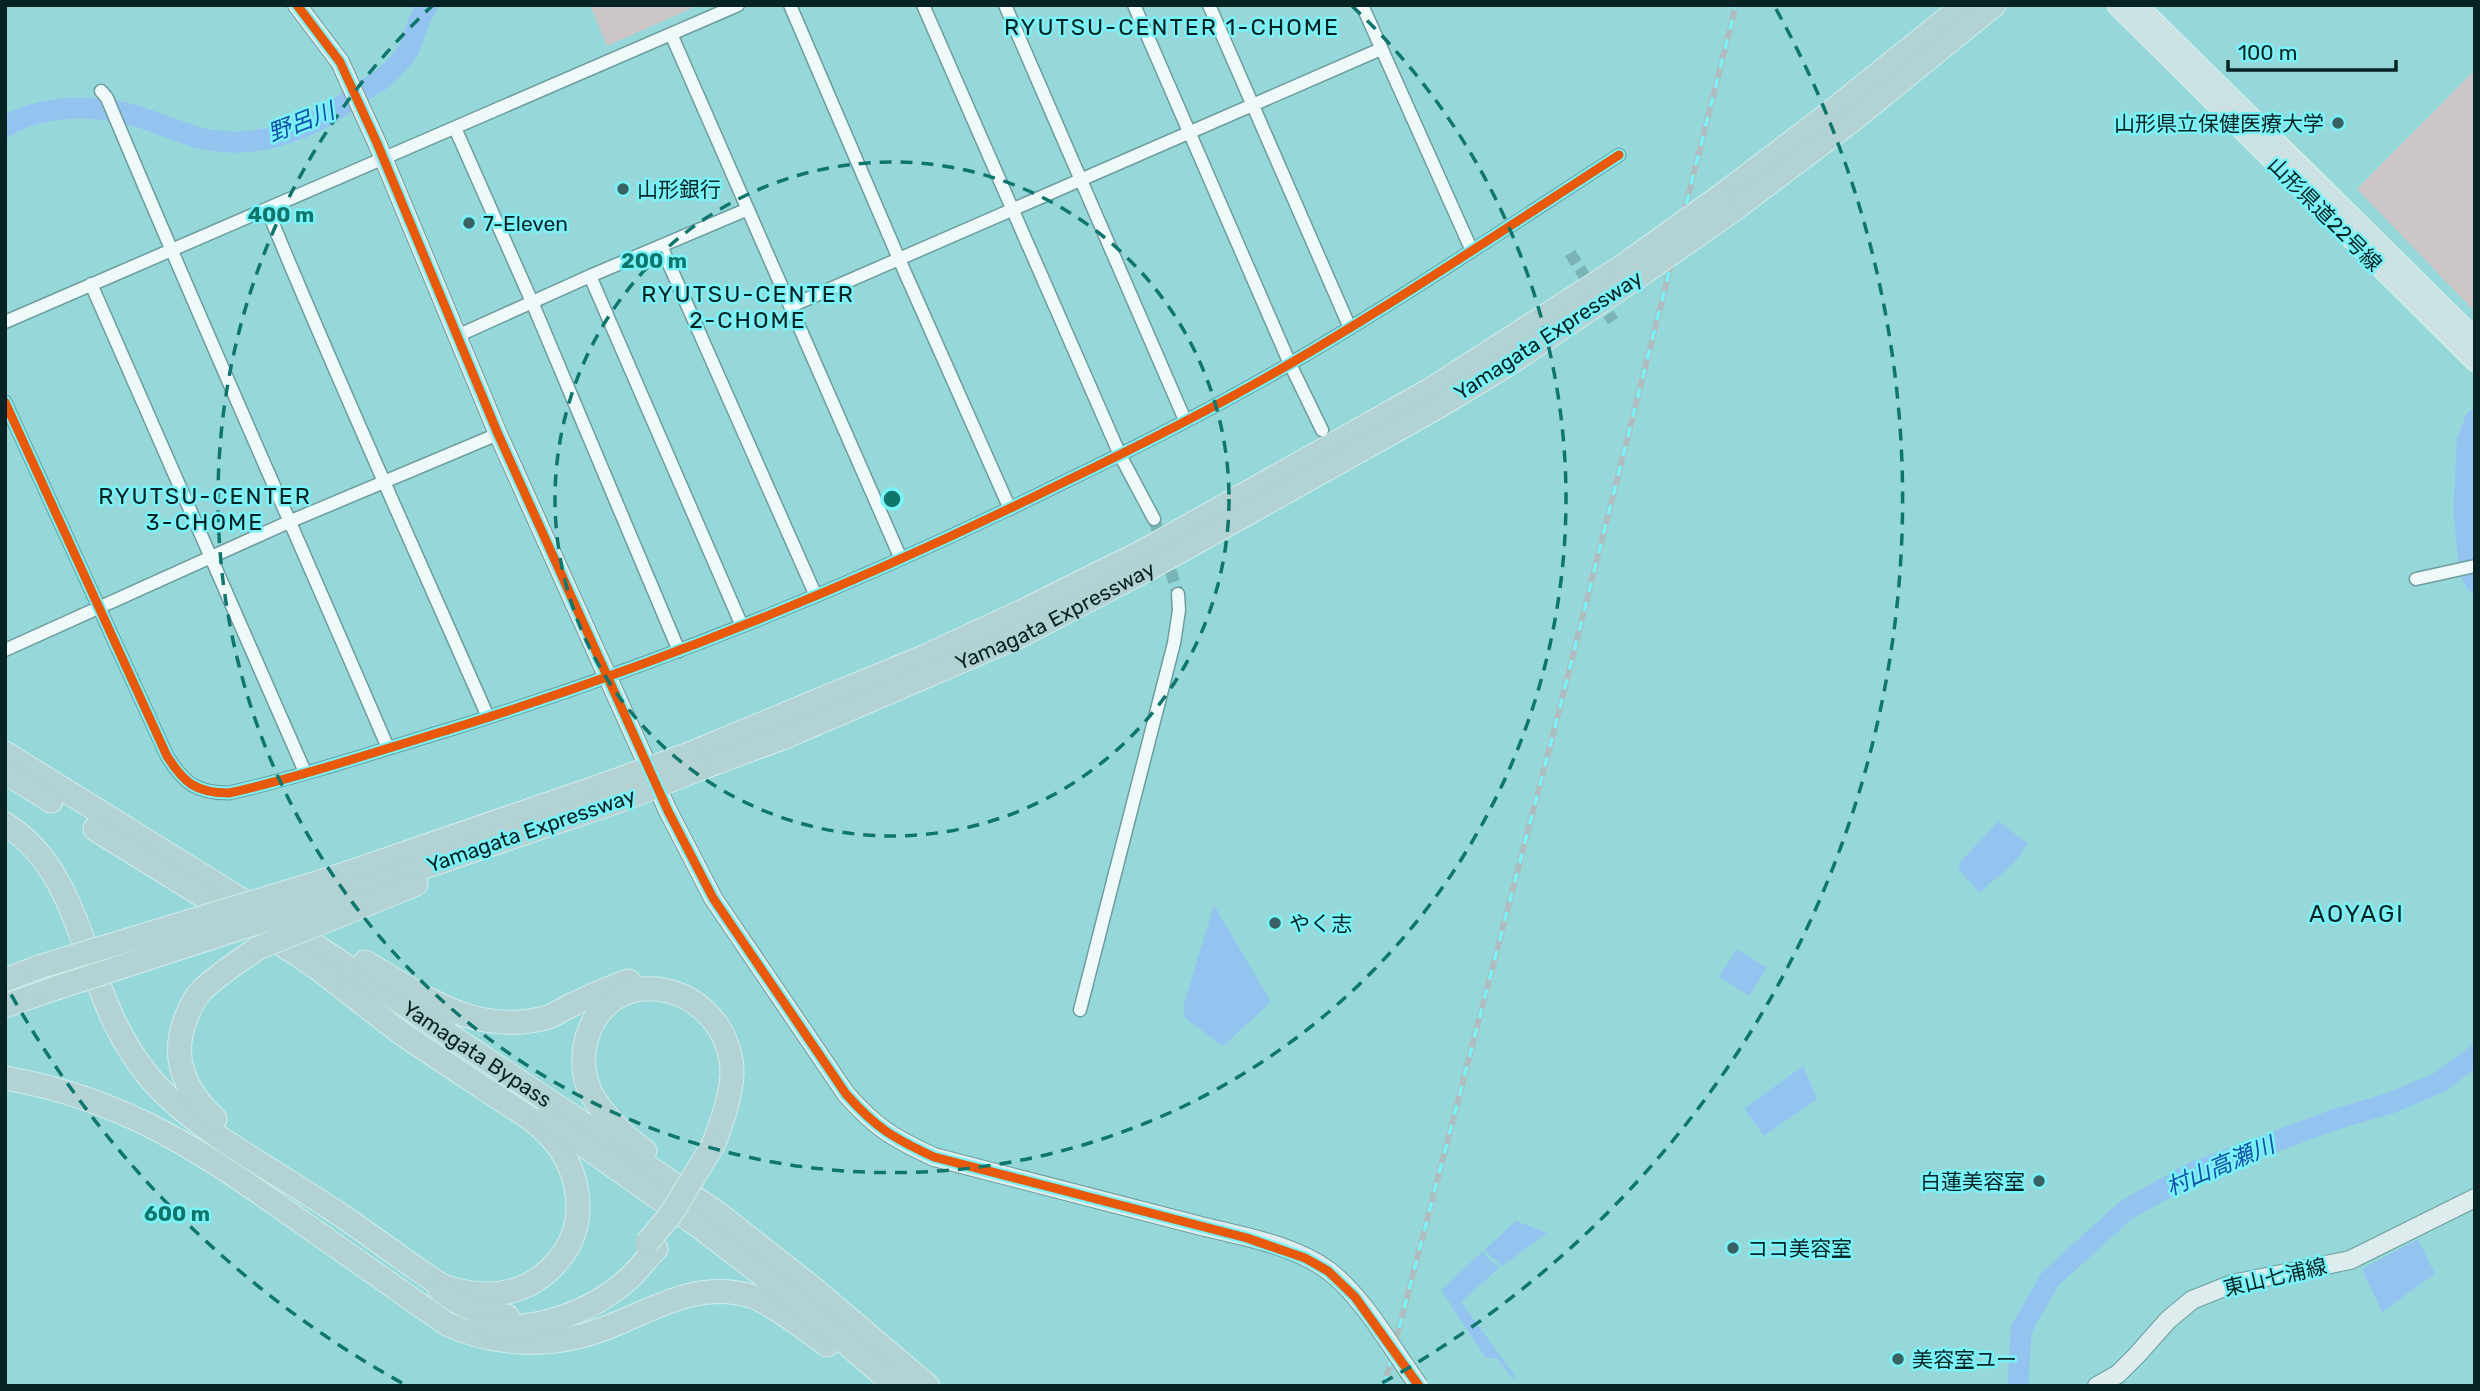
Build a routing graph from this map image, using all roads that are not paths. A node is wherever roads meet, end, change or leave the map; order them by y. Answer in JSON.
{"nodes":[{"id":1,"x":738,"y":5,"type":"edge"},
{"id":2,"x":790,"y":5,"type":"edge"},
{"id":3,"x":923,"y":5,"type":"edge"},
{"id":4,"x":1005,"y":5,"type":"edge"},
{"id":5,"x":1134,"y":5,"type":"edge"},
{"id":6,"x":1209,"y":5,"type":"edge"},
{"id":7,"x":1362,"y":5,"type":"edge"},
{"id":8,"x":1964,"y":5,"type":"edge"},
{"id":9,"x":1994,"y":5,"type":"edge"},
{"id":10,"x":2117,"y":5,"type":"edge"},
{"id":11,"x":2137,"y":5,"type":"edge"},
{"id":12,"x":302,"y":6,"type":"edge"},
{"id":13,"x":671,"y":34,"type":"junction"},
{"id":14,"x":1381,"y":49,"type":"junction"},
{"id":15,"x":104,"y":95,"type":"dead end"},
{"id":16,"x":1252,"y":104,"type":"junction"},
{"id":17,"x":455,"y":128,"type":"junction"},
{"id":18,"x":1191,"y":132,"type":"junction"},
{"id":19,"x":380,"y":151,"type":"junction"},
{"id":20,"x":1619,"y":155,"type":"dead end"},
{"id":21,"x":1081,"y":180,"type":"junction"},
{"id":22,"x":1725,"y":204,"type":"junction"},
{"id":23,"x":267,"y":209,"type":"junction"},
{"id":24,"x":748,"y":209,"type":"junction"},
{"id":25,"x":1012,"y":209,"type":"junction"},
{"id":26,"x":661,"y":246,"type":"junction"},
{"id":27,"x":170,"y":250,"type":"junction"},
{"id":28,"x":1472,"y":251,"type":"junction"},
{"id":29,"x":899,"y":259,"type":"junction"},
{"id":30,"x":590,"y":276,"type":"junction"},
{"id":31,"x":91,"y":284,"type":"junction"},
{"id":32,"x":532,"y":302,"type":"junction"},
{"id":33,"x":792,"y":306,"type":"junction"},
{"id":34,"x":5,"y":322,"type":"edge"},
{"id":35,"x":1350,"y":328,"type":"junction"},
{"id":36,"x":457,"y":336,"type":"junction"},
{"id":37,"x":2475,"y":339,"type":"edge"},
{"id":38,"x":2475,"y":361,"type":"edge"},
{"id":39,"x":1290,"y":364,"type":"junction"},
{"id":40,"x":5,"y":402,"type":"edge"},
{"id":41,"x":1185,"y":420,"type":"junction"},
{"id":42,"x":1322,"y":430,"type":"dead end"},
{"id":43,"x":498,"y":434,"type":"junction"},
{"id":44,"x":1120,"y":455,"type":"junction"},
{"id":45,"x":385,"y":481,"type":"junction"},
{"id":46,"x":1010,"y":509,"type":"junction"},
{"id":47,"x":1154,"y":519,"type":"tunnel mouth"},
{"id":48,"x":291,"y":521,"type":"junction"},
{"id":49,"x":210,"y":558,"type":"junction"},
{"id":50,"x":901,"y":559,"type":"junction"},
{"id":51,"x":2475,"y":566,"type":"edge"},
{"id":52,"x":2416,"y":579,"type":"dead end"},
{"id":53,"x":1178,"y":594,"type":"tunnel mouth"},
{"id":54,"x":816,"y":596,"type":"junction"},
{"id":55,"x":99,"y":606,"type":"junction"},
{"id":56,"x":742,"y":626,"type":"junction"},
{"id":57,"x":5,"y":650,"type":"edge"},
{"id":58,"x":679,"y":651,"type":"junction"},
{"id":59,"x":608,"y":678,"type":"junction"},
{"id":60,"x":488,"y":717,"type":"junction"},
{"id":61,"x":388,"y":748,"type":"junction"},
{"id":62,"x":5,"y":753,"type":"edge"},
{"id":63,"x":5,"y":772,"type":"edge"},
{"id":64,"x":305,"y":772,"type":"junction"},
{"id":65,"x":5,"y":824,"type":"edge"},
{"id":66,"x":5,"y":838,"type":"edge"},
{"id":67,"x":337,"y":896,"type":"junction"},
{"id":68,"x":319,"y":959,"type":"junction"},
{"id":69,"x":9,"y":977,"type":"edge"},
{"id":70,"x":5,"y":1006,"type":"edge"},
{"id":71,"x":1080,"y":1010,"type":"dead end"},
{"id":72,"x":5,"y":1078,"type":"edge"},
{"id":73,"x":717,"y":1148,"type":"junction"},
{"id":74,"x":263,"y":1164,"type":"junction"},
{"id":75,"x":223,"y":1167,"type":"junction"},
{"id":76,"x":2475,"y":1198,"type":"edge"},
{"id":77,"x":651,"y":1246,"type":"junction"},
{"id":78,"x":402,"y":1259,"type":"junction"},
{"id":79,"x":397,"y":1289,"type":"junction"},
{"id":80,"x":814,"y":1289,"type":"junction"},
{"id":81,"x":879,"y":1386,"type":"edge"},
{"id":82,"x":896,"y":1386,"type":"edge"},
{"id":83,"x":928,"y":1386,"type":"edge"},
{"id":84,"x":1419,"y":1386,"type":"edge"},
{"id":85,"x":2097,"y":1386,"type":"edge"}],
"edges":[{"from":1,"to":13,"type":"street"},
{"from":2,"to":29,"type":"street"},
{"from":3,"to":25,"type":"street"},
{"from":4,"to":21,"type":"street"},
{"from":5,"to":18,"type":"street"},
{"from":6,"to":16,"type":"street"},
{"from":7,"to":14,"type":"street"},
{"from":8,"to":22,"type":"highway","name":"Yamagata Expressway"},
{"from":9,"to":22,"type":"highway","name":"Yamagata Expressway"},
{"from":10,"to":38,"type":"main road","name":"山形県道22号線"},
{"from":11,"to":37,"type":"main road","name":"山形県道22号線"},
{"from":12,"to":19,"type":"street"},
{"from":13,"to":17,"type":"street"},
{"from":13,"to":24,"type":"street"},
{"from":14,"to":16,"type":"street"},
{"from":14,"to":28,"type":"street"},
{"from":15,"to":27,"type":"street"},
{"from":16,"to":18,"type":"street"},
{"from":16,"to":35,"type":"street"},
{"from":17,"to":19,"type":"street"},
{"from":17,"to":32,"type":"street"},
{"from":18,"to":21,"type":"street"},
{"from":18,"to":39,"type":"street"},
{"from":19,"to":23,"type":"street"},
{"from":19,"to":36,"type":"street"},
{"from":20,"to":28,"type":"street"},
{"from":21,"to":25,"type":"street"},
{"from":21,"to":41,"type":"street"},
{"from":22,"to":67,"type":"highway","name":"Yamagata Expressway","bridge":true},
{"from":23,"to":27,"type":"street"},
{"from":23,"to":45,"type":"street"},
{"from":24,"to":26,"type":"street"},
{"from":24,"to":33,"type":"street"},
{"from":25,"to":29,"type":"street"},
{"from":25,"to":44,"type":"street"},
{"from":26,"to":30,"type":"street"},
{"from":26,"to":54,"type":"street"},
{"from":27,"to":31,"type":"street"},
{"from":27,"to":48,"type":"street"},
{"from":28,"to":35,"type":"street"},
{"from":29,"to":33,"type":"street"},
{"from":29,"to":46,"type":"street"},
{"from":30,"to":32,"type":"street"},
{"from":30,"to":56,"type":"street"},
{"from":31,"to":34,"type":"street"},
{"from":31,"to":49,"type":"street"},
{"from":32,"to":36,"type":"street"},
{"from":32,"to":58,"type":"street"},
{"from":33,"to":50,"type":"street"},
{"from":35,"to":39,"type":"street"},
{"from":36,"to":43,"type":"street"},
{"from":39,"to":41,"type":"street"},
{"from":39,"to":42,"type":"street"},
{"from":40,"to":55,"type":"street"},
{"from":41,"to":44,"type":"street"},
{"from":43,"to":45,"type":"street"},
{"from":43,"to":59,"type":"street"},
{"from":44,"to":46,"type":"street"},
{"from":44,"to":47,"type":"street"},
{"from":45,"to":48,"type":"street"},
{"from":45,"to":60,"type":"street"},
{"from":46,"to":50,"type":"street"},
{"from":48,"to":49,"type":"street"},
{"from":48,"to":61,"type":"street"},
{"from":49,"to":55,"type":"street"},
{"from":49,"to":64,"type":"street"},
{"from":50,"to":54,"type":"street"},
{"from":51,"to":52,"type":"street"},
{"from":53,"to":71,"type":"street"},
{"from":54,"to":56,"type":"street"},
{"from":55,"to":57,"type":"street"},
{"from":55,"to":64,"type":"street"},
{"from":56,"to":58,"type":"street"},
{"from":58,"to":59,"type":"street"},
{"from":59,"to":60,"type":"street"},
{"from":59,"to":84,"type":"street","bridge":true},
{"from":60,"to":61,"type":"street"},
{"from":61,"to":64,"type":"street"},
{"from":62,"to":68,"type":"highway","name":"Yamagata Bypass"},
{"from":63,"to":68,"type":"highway","name":"Yamagata Bypass"},
{"from":65,"to":74,"type":"highway"},
{"from":66,"to":75,"type":"highway"},
{"from":67,"to":69,"type":"highway","name":"Yamagata Expressway","bridge":true},
{"from":67,"to":70,"type":"highway","name":"Yamagata Expressway","bridge":true},
{"from":67,"to":74,"type":"highway","bridge":true},
{"from":68,"to":73,"type":"highway"},
{"from":68,"to":78,"type":"highway"},
{"from":68,"to":80,"type":"highway","name":"Yamagata Bypass"},
{"from":68,"to":82,"type":"highway","name":"Yamagata Bypass"},
{"from":72,"to":75,"type":"highway"},
{"from":73,"to":77,"type":"highway","bridge":true},
{"from":73,"to":80,"type":"highway"},
{"from":74,"to":78,"type":"highway"},
{"from":75,"to":79,"type":"highway"},
{"from":76,"to":85,"type":"street","name":"東山七浦線"},
{"from":77,"to":78,"type":"highway"},
{"from":77,"to":79,"type":"highway"},
{"from":79,"to":81,"type":"highway"},
{"from":80,"to":83,"type":"highway","name":"Yamagata Bypass"}]}
